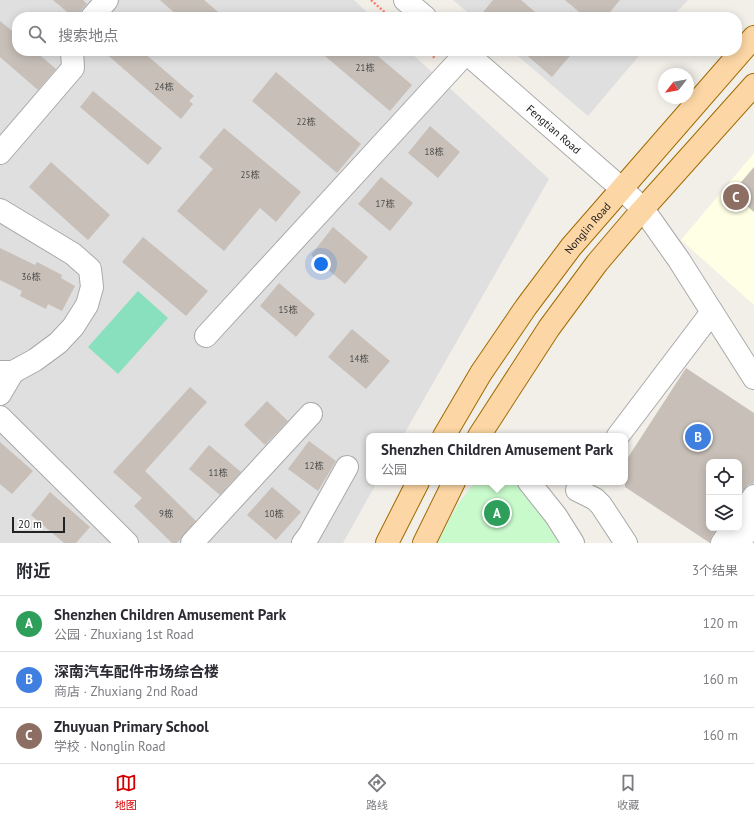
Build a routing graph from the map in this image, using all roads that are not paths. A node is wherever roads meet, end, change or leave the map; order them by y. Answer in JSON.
{"nodes":[{"id":1,"x":107,"y":0,"type":"edge"},
{"id":2,"x":405,"y":0,"type":"edge"},
{"id":3,"x":96,"y":12,"type":"edge"},
{"id":4,"x":419,"y":12,"type":"edge"},
{"id":5,"x":754,"y":37,"type":"edge"},
{"id":6,"x":742,"y":51,"type":"edge"},
{"id":7,"x":72,"y":56,"type":"edge"},
{"id":8,"x":461,"y":56,"type":"edge"},
{"id":9,"x":470,"y":56,"type":"edge"},
{"id":10,"x":738,"y":56,"type":"edge"},
{"id":11,"x":754,"y":85,"type":"edge"},
{"id":12,"x":0,"y":153,"type":"edge"},
{"id":13,"x":622,"y":189,"type":"junction"},
{"id":14,"x":643,"y":209,"type":"junction"},
{"id":15,"x":0,"y":210,"type":"edge"},
{"id":16,"x":712,"y":312,"type":"junction"},
{"id":17,"x":206,"y":336,"type":"dead end"},
{"id":18,"x":6,"y":372,"type":"edge"},
{"id":19,"x":754,"y":378,"type":"edge"},
{"id":20,"x":0,"y":394,"type":"edge"},
{"id":21,"x":311,"y":414,"type":"dead end"},
{"id":22,"x":0,"y":417,"type":"edge"},
{"id":23,"x":446,"y":433,"type":"edge"},
{"id":24,"x":482,"y":433,"type":"edge"},
{"id":25,"x":620,"y":433,"type":"edge"},
{"id":26,"x":347,"y":467,"type":"dead end"},
{"id":27,"x":416,"y":485,"type":"edge"},
{"id":28,"x":453,"y":485,"type":"edge"},
{"id":29,"x":531,"y":485,"type":"edge"},
{"id":30,"x":580,"y":486,"type":"edge"},
{"id":31,"x":754,"y":496,"type":"edge"},
{"id":32,"x":742,"y":514,"type":"edge"},
{"id":33,"x":556,"y":516,"type":"junction"},
{"id":34,"x":754,"y":522,"type":"edge"},
{"id":35,"x":730,"y":531,"type":"edge"},
{"id":36,"x":127,"y":543,"type":"edge"},
{"id":37,"x":192,"y":543,"type":"edge"},
{"id":38,"x":303,"y":543,"type":"edge"},
{"id":39,"x":387,"y":543,"type":"edge"},
{"id":40,"x":424,"y":543,"type":"edge"},
{"id":41,"x":573,"y":543,"type":"edge"},
{"id":42,"x":626,"y":543,"type":"edge"},
{"id":43,"x":722,"y":543,"type":"edge"},
{"id":44,"x":739,"y":543,"type":"edge"}],
"edges":[{"from":1,"to":3,"type":"street"},
{"from":2,"to":4,"type":"street"},
{"from":5,"to":6,"type":"main road","name":"Nonglin Road"},
{"from":7,"to":12,"type":"street"},
{"from":8,"to":17,"type":"street"},
{"from":9,"to":13,"type":"street","name":"Fengtian Road"},
{"from":10,"to":13,"type":"main road","name":"Nonglin Road"},
{"from":11,"to":14,"type":"main road"},
{"from":13,"to":14,"type":"street","name":"Fengtian Road"},
{"from":13,"to":23,"type":"main road","name":"Nonglin Road"},
{"from":14,"to":16,"type":"street","name":"Fengtian Road"},
{"from":14,"to":24,"type":"main road"},
{"from":15,"to":18,"type":"street"},
{"from":16,"to":19,"type":"street","name":"Fengtian Road"},
{"from":16,"to":25,"type":"street"},
{"from":18,"to":20,"type":"street"},
{"from":21,"to":37,"type":"street"},
{"from":22,"to":36,"type":"street"},
{"from":26,"to":38,"type":"street"},
{"from":27,"to":39,"type":"main road"},
{"from":28,"to":40,"type":"main road"},
{"from":29,"to":33,"type":"street"},
{"from":30,"to":33,"type":"street"},
{"from":30,"to":42,"type":"street"},
{"from":31,"to":32,"type":"street"},
{"from":33,"to":41,"type":"street"},
{"from":34,"to":44,"type":"street"},
{"from":35,"to":43,"type":"street"}]}
